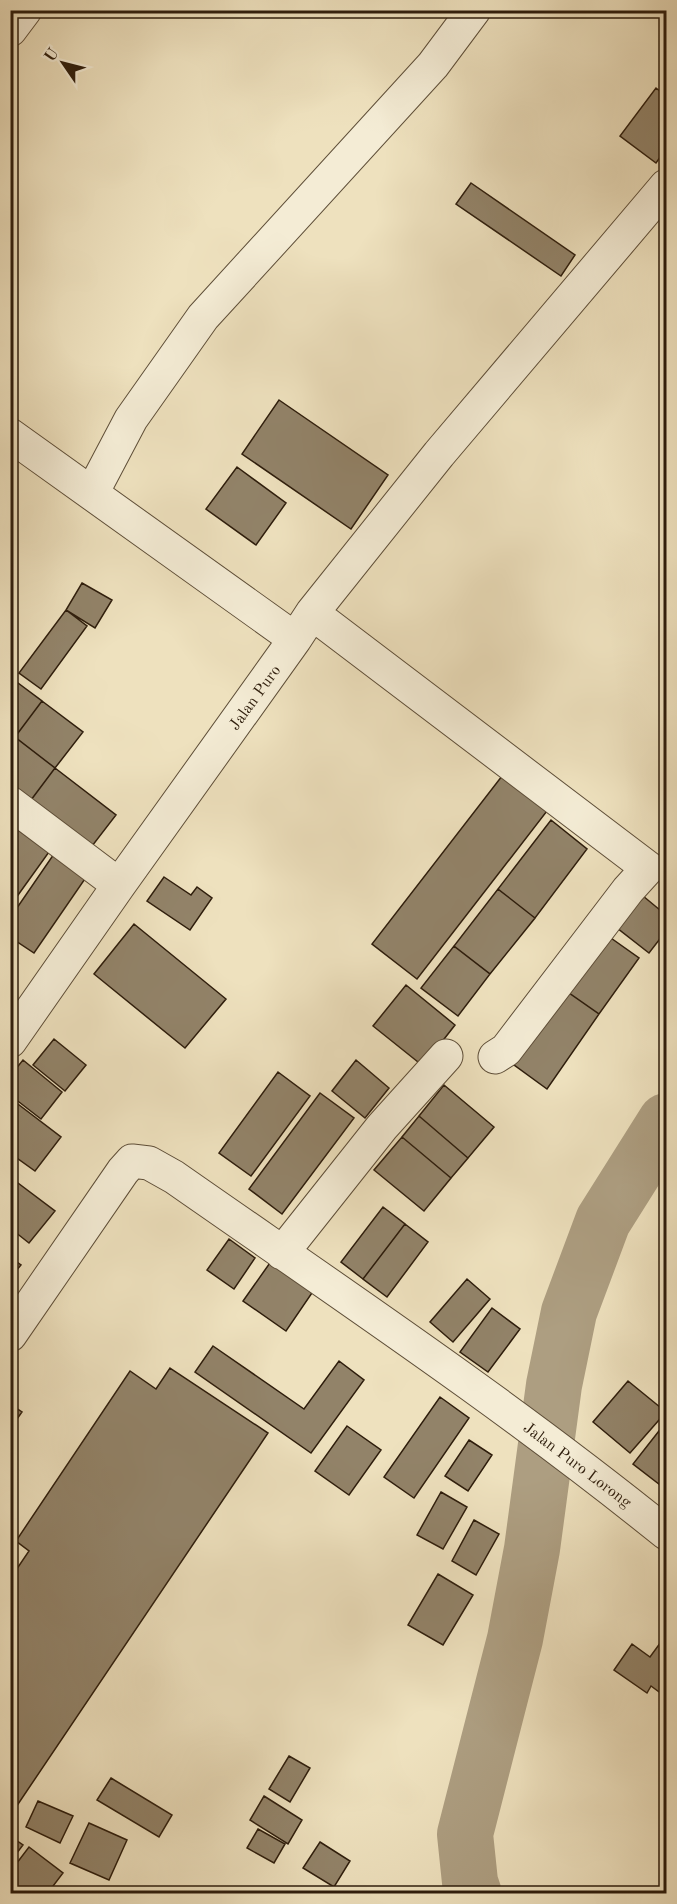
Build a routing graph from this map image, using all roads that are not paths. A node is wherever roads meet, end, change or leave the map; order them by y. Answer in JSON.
{"nodes":[{"id":1,"x":26,"y":10,"type":"edge"},
{"id":2,"x":474,"y":10,"type":"edge"},
{"id":3,"x":10,"y":30,"type":"edge"},
{"id":4,"x":666,"y":186,"type":"edge"},
{"id":5,"x":10,"y":435,"type":"edge"},
{"id":6,"x":92,"y":493,"type":"junction"},
{"id":7,"x":303,"y":626,"type":"junction"},
{"id":8,"x":10,"y":803,"type":"edge"},
{"id":9,"x":119,"y":885,"type":"junction"},
{"id":10,"x":10,"y":1041,"type":"edge"},
{"id":11,"x":446,"y":1056,"type":"dead end"},
{"id":12,"x":495,"y":1057,"type":"dead end"},
{"id":13,"x":282,"y":1253,"type":"junction"},
{"id":14,"x":10,"y":1335,"type":"edge"},
{"id":15,"x":666,"y":1533,"type":"edge"}],
"edges":[{"from":1,"to":3,"type":"street"},
{"from":2,"to":6,"type":"street"},
{"from":4,"to":7,"type":"street","name":"Jalan Puro"},
{"from":5,"to":6,"type":"street"},
{"from":6,"to":7,"type":"street"},
{"from":7,"to":9,"type":"street","name":"Jalan Puro"},
{"from":7,"to":12,"type":"street"},
{"from":8,"to":9,"type":"street"},
{"from":9,"to":10,"type":"street","name":"Jalan Puro"},
{"from":11,"to":13,"type":"street"},
{"from":13,"to":14,"type":"street","name":"Jalan Puro Lorong"},
{"from":13,"to":15,"type":"street","name":"Jalan Puro Lorong"}]}
